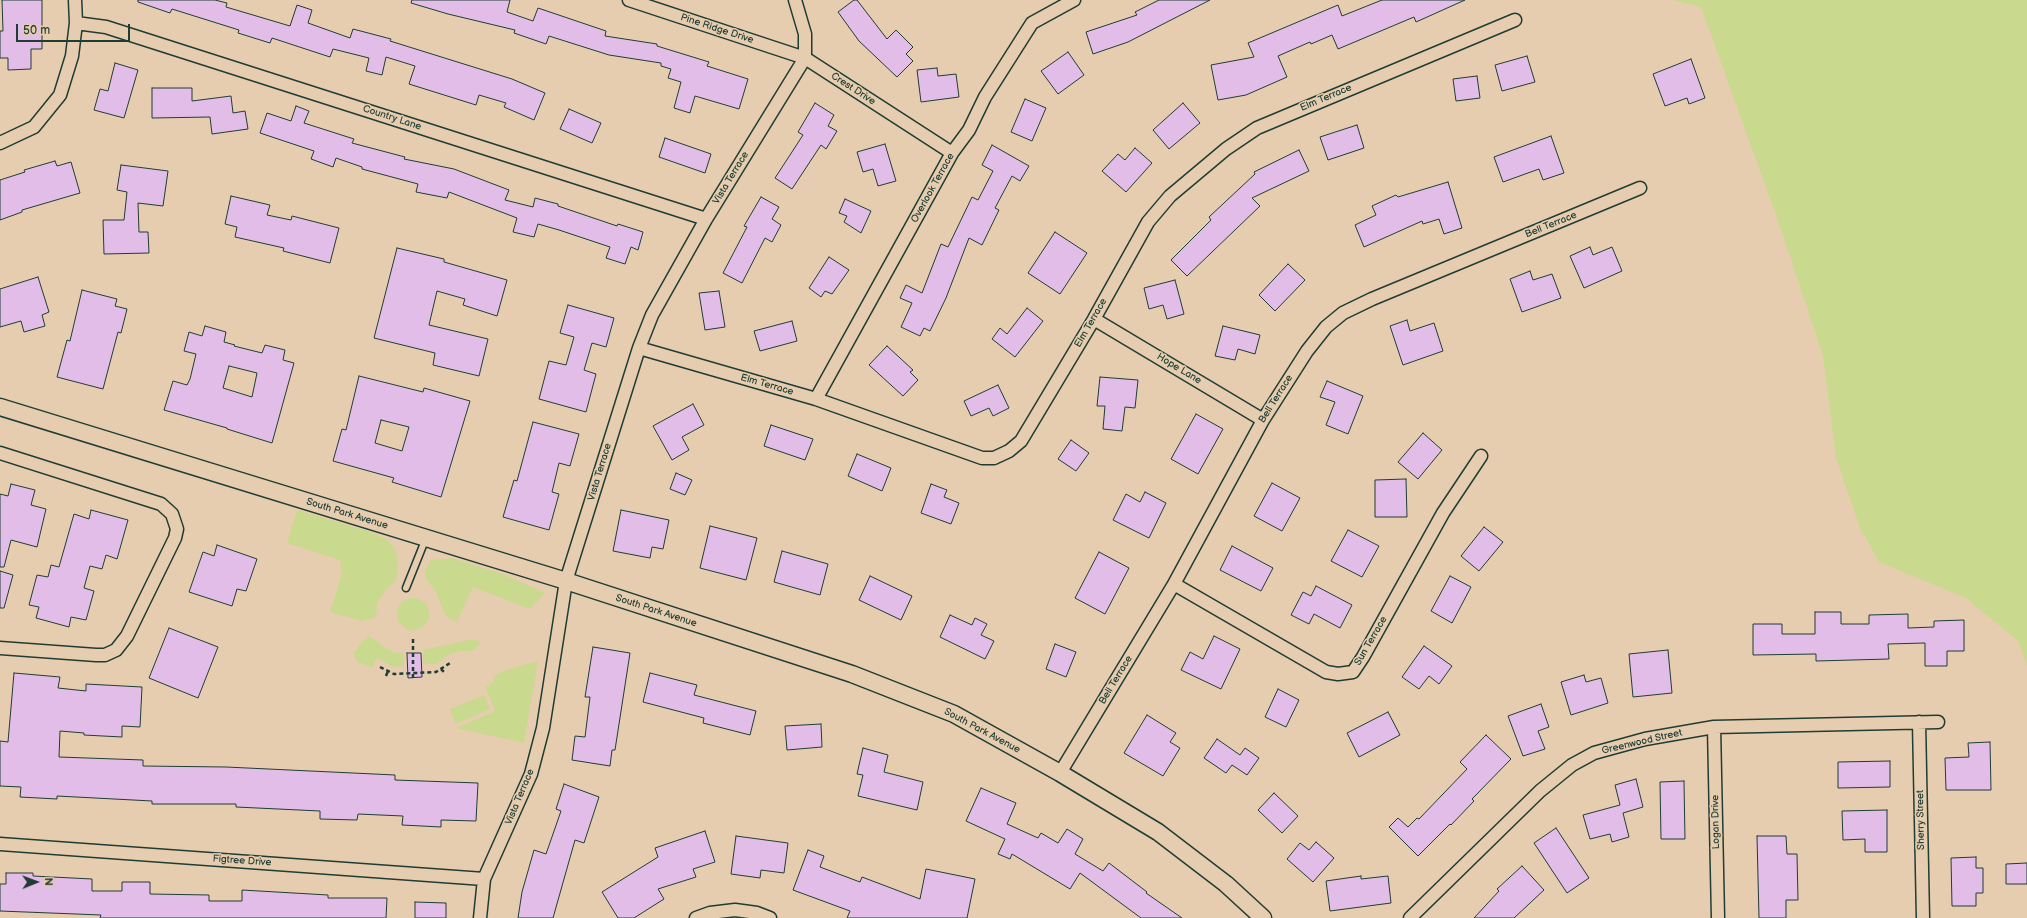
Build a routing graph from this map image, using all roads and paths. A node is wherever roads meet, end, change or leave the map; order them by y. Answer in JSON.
{"nodes":[{"id":1,"x":75,"y":0,"type":"edge"},
{"id":2,"x":629,"y":0,"type":"edge"},
{"id":3,"x":795,"y":0,"type":"edge"},
{"id":4,"x":1074,"y":0,"type":"edge"},
{"id":5,"x":1515,"y":20,"type":"dead end"},
{"id":6,"x":76,"y":24,"type":"junction"},
{"id":7,"x":805,"y":58,"type":"junction"},
{"id":8,"x":0,"y":143,"type":"edge"},
{"id":9,"x":952,"y":153,"type":"junction"},
{"id":10,"x":1640,"y":188,"type":"dead end"},
{"id":11,"x":706,"y":219,"type":"junction"},
{"id":12,"x":1094,"y":319,"type":"junction"},
{"id":13,"x":639,"y":348,"type":"junction"},
{"id":14,"x":816,"y":399,"type":"junction"},
{"id":15,"x":0,"y":406,"type":"edge"},
{"id":16,"x":1263,"y":420,"type":"junction"},
{"id":17,"x":0,"y":453,"type":"edge"},
{"id":18,"x":1481,"y":456,"type":"dead end"},
{"id":19,"x":426,"y":538,"type":"junction"},
{"id":20,"x":566,"y":581,"type":"junction"},
{"id":21,"x":1174,"y":584,"type":"junction"},
{"id":22,"x":406,"y":588,"type":"dead end"},
{"id":23,"x":413,"y":639,"type":"dead end"},
{"id":24,"x":0,"y":648,"type":"edge"},
{"id":25,"x":450,"y":663,"type":"dead end"},
{"id":26,"x":380,"y":667,"type":"dead end"},
{"id":27,"x":441,"y":669,"type":"junction"},
{"id":28,"x":388,"y":671,"type":"junction"},
{"id":29,"x":413,"y":673,"type":"junction"},
{"id":30,"x":445,"y":673,"type":"dead end"},
{"id":31,"x":386,"y":676,"type":"dead end"},
{"id":32,"x":413,"y":678,"type":"dead end"},
{"id":33,"x":1919,"y":722,"type":"junction"},
{"id":34,"x":1938,"y":722,"type":"dead end"},
{"id":35,"x":1714,"y":726,"type":"junction"},
{"id":36,"x":1060,"y":774,"type":"junction"},
{"id":37,"x":0,"y":844,"type":"edge"},
{"id":38,"x":484,"y":879,"type":"junction"},
{"id":39,"x":480,"y":918,"type":"edge"},
{"id":40,"x":696,"y":918,"type":"edge"},
{"id":41,"x":770,"y":918,"type":"edge"},
{"id":42,"x":1263,"y":918,"type":"edge"},
{"id":43,"x":1410,"y":918,"type":"edge"},
{"id":44,"x":1718,"y":918,"type":"edge"},
{"id":45,"x":1923,"y":918,"type":"edge"}],
"edges":[{"from":1,"to":6,"type":"street"},
{"from":2,"to":7,"type":"street","name":"Pine Ridge Drive"},
{"from":3,"to":7,"type":"street"},
{"from":4,"to":9,"type":"street","name":"Overlook Terrace"},
{"from":5,"to":12,"type":"street","name":"Elm Terrace"},
{"from":6,"to":8,"type":"street"},
{"from":6,"to":11,"type":"street","name":"Country Lane"},
{"from":7,"to":9,"type":"street","name":"Crest Drive"},
{"from":7,"to":11,"type":"street","name":"Vista Terrace"},
{"from":9,"to":14,"type":"street","name":"Overlook Terrace"},
{"from":10,"to":16,"type":"street","name":"Bell Terrace"},
{"from":11,"to":13,"type":"street","name":"Vista Terrace"},
{"from":12,"to":14,"type":"street","name":"Elm Terrace"},
{"from":12,"to":16,"type":"street","name":"Hope Lane"},
{"from":13,"to":14,"type":"street","name":"Elm Terrace"},
{"from":13,"to":20,"type":"street","name":"Vista Terrace"},
{"from":15,"to":19,"type":"street","name":"South Park Avenue"},
{"from":16,"to":21,"type":"street","name":"Bell Terrace"},
{"from":17,"to":24,"type":"street"},
{"from":18,"to":21,"type":"street","name":"Sun Terrace"},
{"from":19,"to":20,"type":"street","name":"South Park Avenue"},
{"from":19,"to":22,"type":"lane"},
{"from":20,"to":36,"type":"street","name":"South Park Avenue"},
{"from":20,"to":38,"type":"street","name":"Vista Terrace"},
{"from":21,"to":36,"type":"street","name":"Bell Terrace"},
{"from":23,"to":29,"type":"path"},
{"from":25,"to":27,"type":"path"},
{"from":26,"to":28,"type":"path"},
{"from":27,"to":29,"type":"path"},
{"from":27,"to":30,"type":"path"},
{"from":28,"to":29,"type":"path"},
{"from":28,"to":31,"type":"path"},
{"from":29,"to":32,"type":"path"},
{"from":33,"to":34,"type":"street","name":"Greenwood Street"},
{"from":33,"to":35,"type":"street","name":"Greenwood Street"},
{"from":33,"to":45,"type":"street","name":"Sherry Street"},
{"from":35,"to":43,"type":"street","name":"Greenwood Street"},
{"from":35,"to":44,"type":"street","name":"Logan Drive"},
{"from":36,"to":42,"type":"street","name":"South Park Avenue"},
{"from":37,"to":38,"type":"street","name":"Figtree Drive"},
{"from":38,"to":39,"type":"street","name":"Vista Terrace"},
{"from":40,"to":41,"type":"street"}]}
